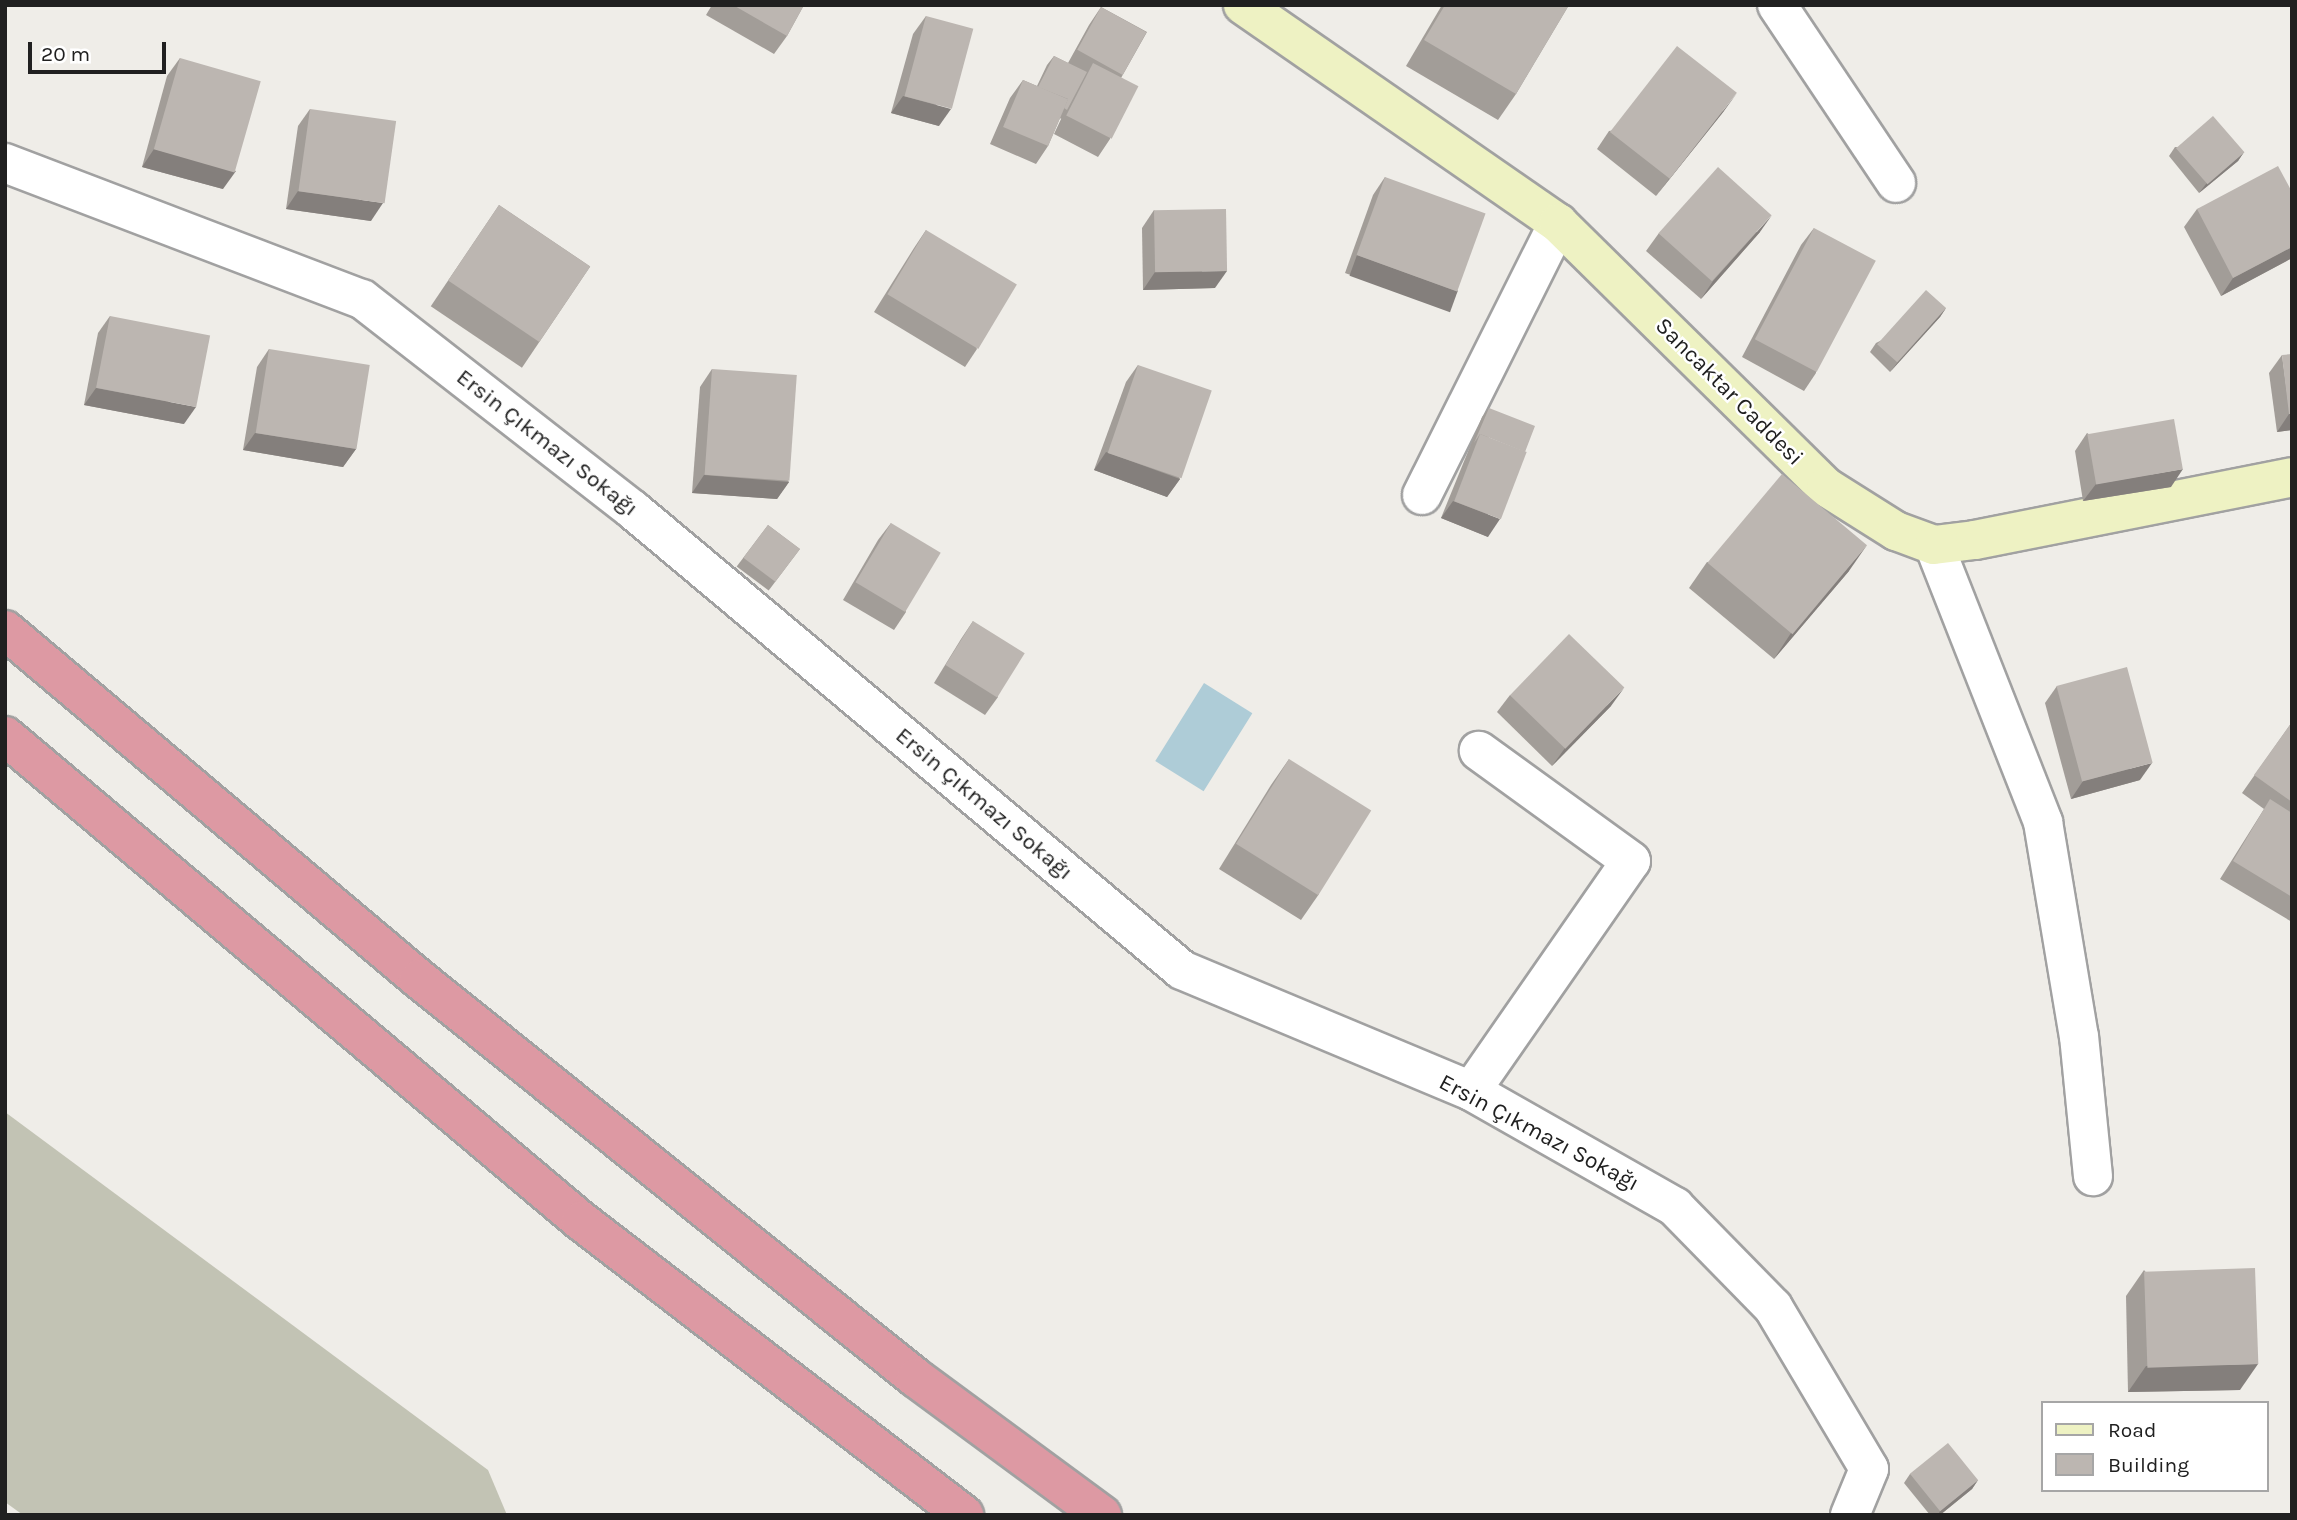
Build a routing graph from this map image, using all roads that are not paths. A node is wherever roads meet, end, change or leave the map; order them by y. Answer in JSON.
{"nodes":[{"id":1,"x":1243,"y":5,"type":"edge"},
{"id":2,"x":1777,"y":5,"type":"edge"},
{"id":3,"x":5,"y":163,"type":"edge"},
{"id":4,"x":1896,"y":183,"type":"dead end"},
{"id":5,"x":1558,"y":223,"type":"junction"},
{"id":6,"x":2292,"y":477,"type":"edge"},
{"id":7,"x":1422,"y":495,"type":"dead end"},
{"id":8,"x":1934,"y":545,"type":"junction"},
{"id":9,"x":5,"y":630,"type":"edge"},
{"id":10,"x":5,"y":736,"type":"edge"},
{"id":11,"x":1479,"y":751,"type":"dead end"},
{"id":12,"x":1471,"y":1091,"type":"junction"},
{"id":13,"x":2092,"y":1176,"type":"dead end"},
{"id":14,"x":964,"y":1515,"type":"edge"},
{"id":15,"x":1102,"y":1515,"type":"edge"},
{"id":16,"x":1850,"y":1515,"type":"edge"}],
"edges":[{"from":1,"to":5,"type":"street","name":"Sancaktar Caddesi"},
{"from":2,"to":4,"type":"street"},
{"from":3,"to":12,"type":"street","name":"Ersin Çıkmazı Sokağı"},
{"from":5,"to":7,"type":"street"},
{"from":5,"to":8,"type":"street","name":"Sancaktar Caddesi"},
{"from":6,"to":8,"type":"street","name":"Sancaktar Caddesi"},
{"from":8,"to":13,"type":"street"},
{"from":9,"to":15,"type":"highway"},
{"from":10,"to":14,"type":"highway"},
{"from":11,"to":12,"type":"street"},
{"from":12,"to":16,"type":"street","name":"Ersin Çıkmazı Sokağı"}]}
